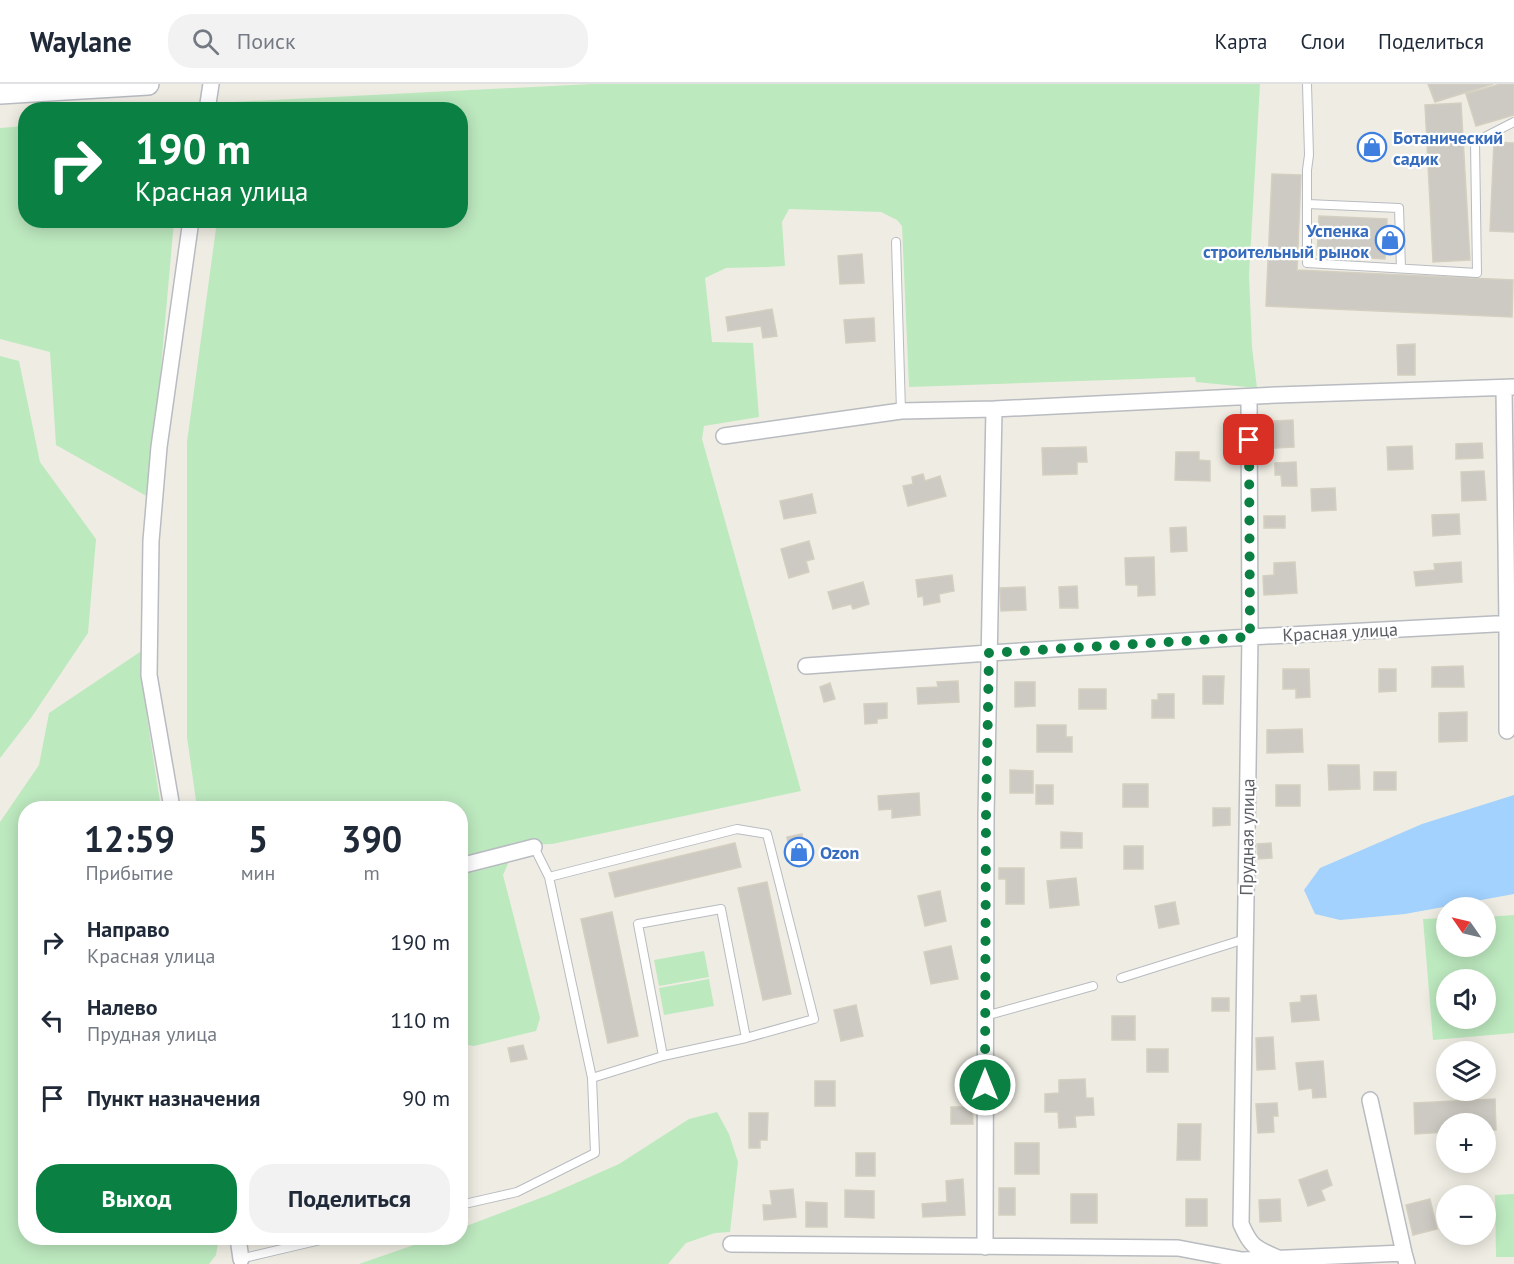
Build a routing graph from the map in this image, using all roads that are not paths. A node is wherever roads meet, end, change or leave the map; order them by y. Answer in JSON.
{"nodes":[{"id":1,"x":148,"y":84,"type":"edge"},
{"id":2,"x":211,"y":84,"type":"edge"},
{"id":3,"x":1307,"y":84,"type":"edge"},
{"id":4,"x":0,"y":93,"type":"edge"},
{"id":5,"x":208,"y":102,"type":"edge"},
{"id":6,"x":1514,"y":122,"type":"edge"},
{"id":7,"x":1307,"y":204,"type":"junction"},
{"id":8,"x":190,"y":228,"type":"edge"},
{"id":9,"x":896,"y":242,"type":"dead end"},
{"id":10,"x":1401,"y":268,"type":"junction"},
{"id":11,"x":1509,"y":387,"type":"edge"},
{"id":12,"x":1249,"y":397,"type":"junction"},
{"id":13,"x":994,"y":409,"type":"junction"},
{"id":14,"x":901,"y":411,"type":"junction"},
{"id":15,"x":724,"y":436,"type":"dead end"},
{"id":16,"x":1511,"y":623,"type":"edge"},
{"id":17,"x":1250,"y":637,"type":"junction"},
{"id":18,"x":989,"y":653,"type":"junction"},
{"id":19,"x":806,"y":666,"type":"dead end"},
{"id":20,"x":1507,"y":731,"type":"dead end"},
{"id":21,"x":171,"y":801,"type":"edge"},
{"id":22,"x":534,"y":847,"type":"joint"},
{"id":23,"x":468,"y":864,"type":"edge"},
{"id":24,"x":549,"y":877,"type":"junction"},
{"id":25,"x":1245,"y":939,"type":"junction"},
{"id":26,"x":1121,"y":978,"type":"dead end"},
{"id":27,"x":1093,"y":986,"type":"dead end"},
{"id":28,"x":985,"y":1016,"type":"junction"},
{"id":29,"x":746,"y":1038,"type":"junction"},
{"id":30,"x":663,"y":1056,"type":"junction"},
{"id":31,"x":592,"y":1078,"type":"junction"},
{"id":32,"x":1370,"y":1100,"type":"dead end"},
{"id":33,"x":468,"y":1204,"type":"edge"},
{"id":34,"x":731,"y":1244,"type":"dead end"},
{"id":35,"x":238,"y":1245,"type":"edge"},
{"id":36,"x":303,"y":1245,"type":"edge"},
{"id":37,"x":985,"y":1247,"type":"junction"},
{"id":38,"x":1278,"y":1258,"type":"junction"},
{"id":39,"x":1405,"y":1258,"type":"edge"},
{"id":40,"x":239,"y":1262,"type":"edge"}],
"edges":[{"from":1,"to":4,"type":"main road"},
{"from":2,"to":5,"type":"street"},
{"from":3,"to":7,"type":"lane"},
{"from":6,"to":10,"type":"lane"},
{"from":7,"to":10,"type":"lane"},
{"from":7,"to":10,"type":"lane"},
{"from":8,"to":21,"type":"street"},
{"from":9,"to":14,"type":"lane"},
{"from":11,"to":12,"type":"street"},
{"from":11,"to":16,"type":"street"},
{"from":12,"to":13,"type":"street"},
{"from":12,"to":17,"type":"street","name":"Прудная улица"},
{"from":13,"to":14,"type":"street"},
{"from":13,"to":18,"type":"street"},
{"from":14,"to":15,"type":"street"},
{"from":16,"to":17,"type":"street","name":"Красная улица"},
{"from":16,"to":20,"type":"street"},
{"from":17,"to":18,"type":"street","name":"Красная улица"},
{"from":17,"to":25,"type":"street","name":"Прудная улица"},
{"from":18,"to":19,"type":"street","name":"Красная улица"},
{"from":18,"to":28,"type":"street"},
{"from":22,"to":23,"type":"street"},
{"from":22,"to":24,"type":"lane"},
{"from":24,"to":29,"type":"lane"},
{"from":24,"to":31,"type":"lane"},
{"from":25,"to":26,"type":"lane"},
{"from":25,"to":38,"type":"street","name":"Прудная улица"},
{"from":27,"to":28,"type":"lane"},
{"from":28,"to":37,"type":"street"},
{"from":29,"to":30,"type":"lane"},
{"from":29,"to":30,"type":"lane"},
{"from":30,"to":31,"type":"lane"},
{"from":31,"to":33,"type":"lane"},
{"from":32,"to":39,"type":"street"},
{"from":34,"to":37,"type":"street"},
{"from":35,"to":40,"type":"street"},
{"from":36,"to":40,"type":"lane"},
{"from":37,"to":38,"type":"street"},
{"from":38,"to":39,"type":"street"}]}
